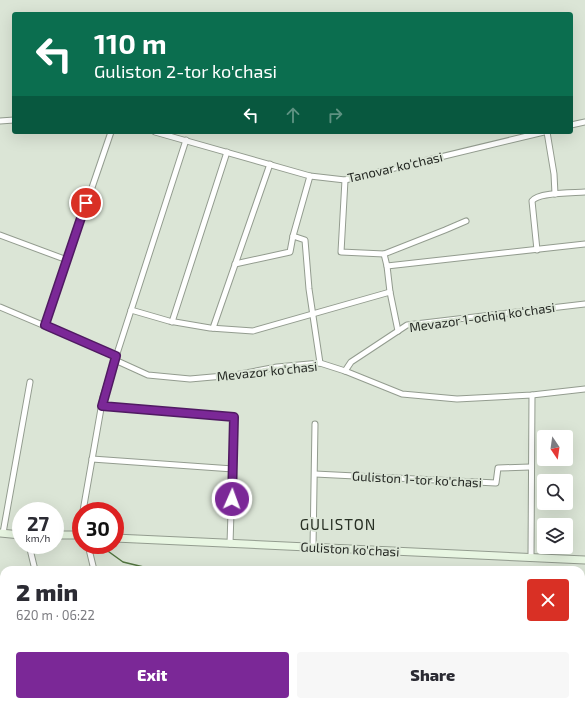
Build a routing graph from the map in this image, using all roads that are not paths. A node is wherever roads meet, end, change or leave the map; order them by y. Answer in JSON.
{"nodes":[{"id":1,"x":12,"y":120,"type":"edge"},
{"id":2,"x":0,"y":121,"type":"edge"},
{"id":3,"x":585,"y":122,"type":"edge"},
{"id":4,"x":573,"y":125,"type":"edge"},
{"id":5,"x":110,"y":134,"type":"edge"},
{"id":6,"x":163,"y":134,"type":"edge"},
{"id":7,"x":536,"y":134,"type":"edge"},
{"id":8,"x":547,"y":134,"type":"edge"},
{"id":9,"x":186,"y":140,"type":"junction"},
{"id":10,"x":226,"y":152,"type":"junction"},
{"id":11,"x":270,"y":164,"type":"junction"},
{"id":12,"x":310,"y":176,"type":"junction"},
{"id":13,"x":345,"y":180,"type":"junction"},
{"id":14,"x":585,"y":192,"type":"edge"},
{"id":15,"x":555,"y":194,"type":"junction"},
{"id":16,"x":466,"y":221,"type":"dead end"},
{"id":17,"x":0,"y":235,"type":"edge"},
{"id":18,"x":293,"y":236,"type":"junction"},
{"id":19,"x":585,"y":244,"type":"edge"},
{"id":20,"x":537,"y":250,"type":"junction"},
{"id":21,"x":384,"y":254,"type":"junction"},
{"id":22,"x":67,"y":260,"type":"junction"},
{"id":23,"x":235,"y":264,"type":"junction"},
{"id":24,"x":388,"y":266,"type":"junction"},
{"id":25,"x":390,"y":292,"type":"junction"},
{"id":26,"x":585,"y":304,"type":"edge"},
{"id":27,"x":0,"y":307,"type":"edge"},
{"id":28,"x":131,"y":310,"type":"junction"},
{"id":29,"x":313,"y":315,"type":"junction"},
{"id":30,"x":172,"y":322,"type":"junction"},
{"id":31,"x":45,"y":325,"type":"junction"},
{"id":32,"x":213,"y":328,"type":"junction"},
{"id":33,"x":398,"y":332,"type":"junction"},
{"id":34,"x":116,"y":358,"type":"junction"},
{"id":35,"x":320,"y":363,"type":"junction"},
{"id":36,"x":345,"y":371,"type":"junction"},
{"id":37,"x":30,"y":382,"type":"dead end"},
{"id":38,"x":585,"y":389,"type":"edge"},
{"id":39,"x":532,"y":394,"type":"junction"},
{"id":40,"x":102,"y":406,"type":"junction"},
{"id":41,"x":315,"y":424,"type":"dead end"},
{"id":42,"x":92,"y":459,"type":"junction"},
{"id":43,"x":530,"y":467,"type":"junction"},
{"id":44,"x":233,"y":469,"type":"junction"},
{"id":45,"x":315,"y":474,"type":"junction"},
{"id":46,"x":85,"y":502,"type":"edge"},
{"id":47,"x":2,"y":533,"type":"edge"},
{"id":48,"x":12,"y":534,"type":"edge"},
{"id":49,"x":124,"y":538,"type":"edge"},
{"id":50,"x":230,"y":544,"type":"junction"},
{"id":51,"x":313,"y":547,"type":"junction"},
{"id":52,"x":31,"y":554,"type":"edge"},
{"id":53,"x":90,"y":554,"type":"edge"},
{"id":54,"x":531,"y":557,"type":"junction"},
{"id":55,"x":585,"y":560,"type":"edge"},
{"id":56,"x":34,"y":566,"type":"edge"},
{"id":57,"x":93,"y":566,"type":"edge"}],
"edges":[{"from":1,"to":2,"type":"street"},
{"from":3,"to":4,"type":"street"},
{"from":5,"to":22,"type":"street"},
{"from":6,"to":9,"type":"street","name":"Tanovar ko'chasi"},
{"from":7,"to":13,"type":"street","name":"Tanovar ko'chasi"},
{"from":8,"to":15,"type":"street"},
{"from":9,"to":10,"type":"street","name":"Tanovar ko'chasi"},
{"from":9,"to":28,"type":"street"},
{"from":10,"to":11,"type":"street","name":"Tanovar ko'chasi"},
{"from":10,"to":30,"type":"street"},
{"from":11,"to":12,"type":"street","name":"Tanovar ko'chasi"},
{"from":11,"to":23,"type":"street"},
{"from":12,"to":13,"type":"street","name":"Tanovar ko'chasi"},
{"from":12,"to":18,"type":"street"},
{"from":13,"to":21,"type":"street"},
{"from":14,"to":15,"type":"street"},
{"from":15,"to":20,"type":"street"},
{"from":16,"to":21,"type":"street"},
{"from":17,"to":22,"type":"street"},
{"from":18,"to":23,"type":"street"},
{"from":18,"to":29,"type":"street"},
{"from":19,"to":20,"type":"street"},
{"from":20,"to":24,"type":"street"},
{"from":21,"to":24,"type":"street"},
{"from":22,"to":31,"type":"street"},
{"from":23,"to":32,"type":"street"},
{"from":24,"to":25,"type":"street"},
{"from":25,"to":29,"type":"street"},
{"from":25,"to":33,"type":"street"},
{"from":26,"to":33,"type":"street","name":"Mevazor 1-ochiq ko'chasi"},
{"from":27,"to":31,"type":"street","name":"Mevazor ko'chasi"},
{"from":28,"to":30,"type":"street"},
{"from":28,"to":34,"type":"street"},
{"from":29,"to":32,"type":"street"},
{"from":29,"to":35,"type":"street"},
{"from":30,"to":32,"type":"street"},
{"from":31,"to":34,"type":"street","name":"Mevazor ko'chasi"},
{"from":33,"to":36,"type":"street","name":"Mevazor 1-ochiq ko'chasi"},
{"from":34,"to":35,"type":"street","name":"Mevazor ko'chasi"},
{"from":34,"to":40,"type":"street"},
{"from":35,"to":36,"type":"street","name":"Mevazor ko'chasi"},
{"from":36,"to":39,"type":"street","name":"Mevazor ko'chasi"},
{"from":37,"to":47,"type":"street"},
{"from":38,"to":39,"type":"street","name":"Mevazor ko'chasi"},
{"from":39,"to":43,"type":"street"},
{"from":40,"to":42,"type":"street"},
{"from":40,"to":44,"type":"street"},
{"from":41,"to":45,"type":"street"},
{"from":42,"to":44,"type":"street"},
{"from":42,"to":46,"type":"street"},
{"from":43,"to":45,"type":"street","name":"Guliston 1-tor ko'chasi"},
{"from":43,"to":54,"type":"street"},
{"from":44,"to":50,"type":"street"},
{"from":45,"to":51,"type":"street"},
{"from":47,"to":48,"type":"main road"},
{"from":49,"to":50,"type":"main road","name":"Guliston ko'chasi"},
{"from":50,"to":51,"type":"main road","name":"Guliston ko'chasi"},
{"from":51,"to":54,"type":"main road","name":"Guliston ko'chasi"},
{"from":52,"to":56,"type":"street"},
{"from":53,"to":57,"type":"street"},
{"from":54,"to":55,"type":"main road","name":"Guliston ko'chasi"}]}
